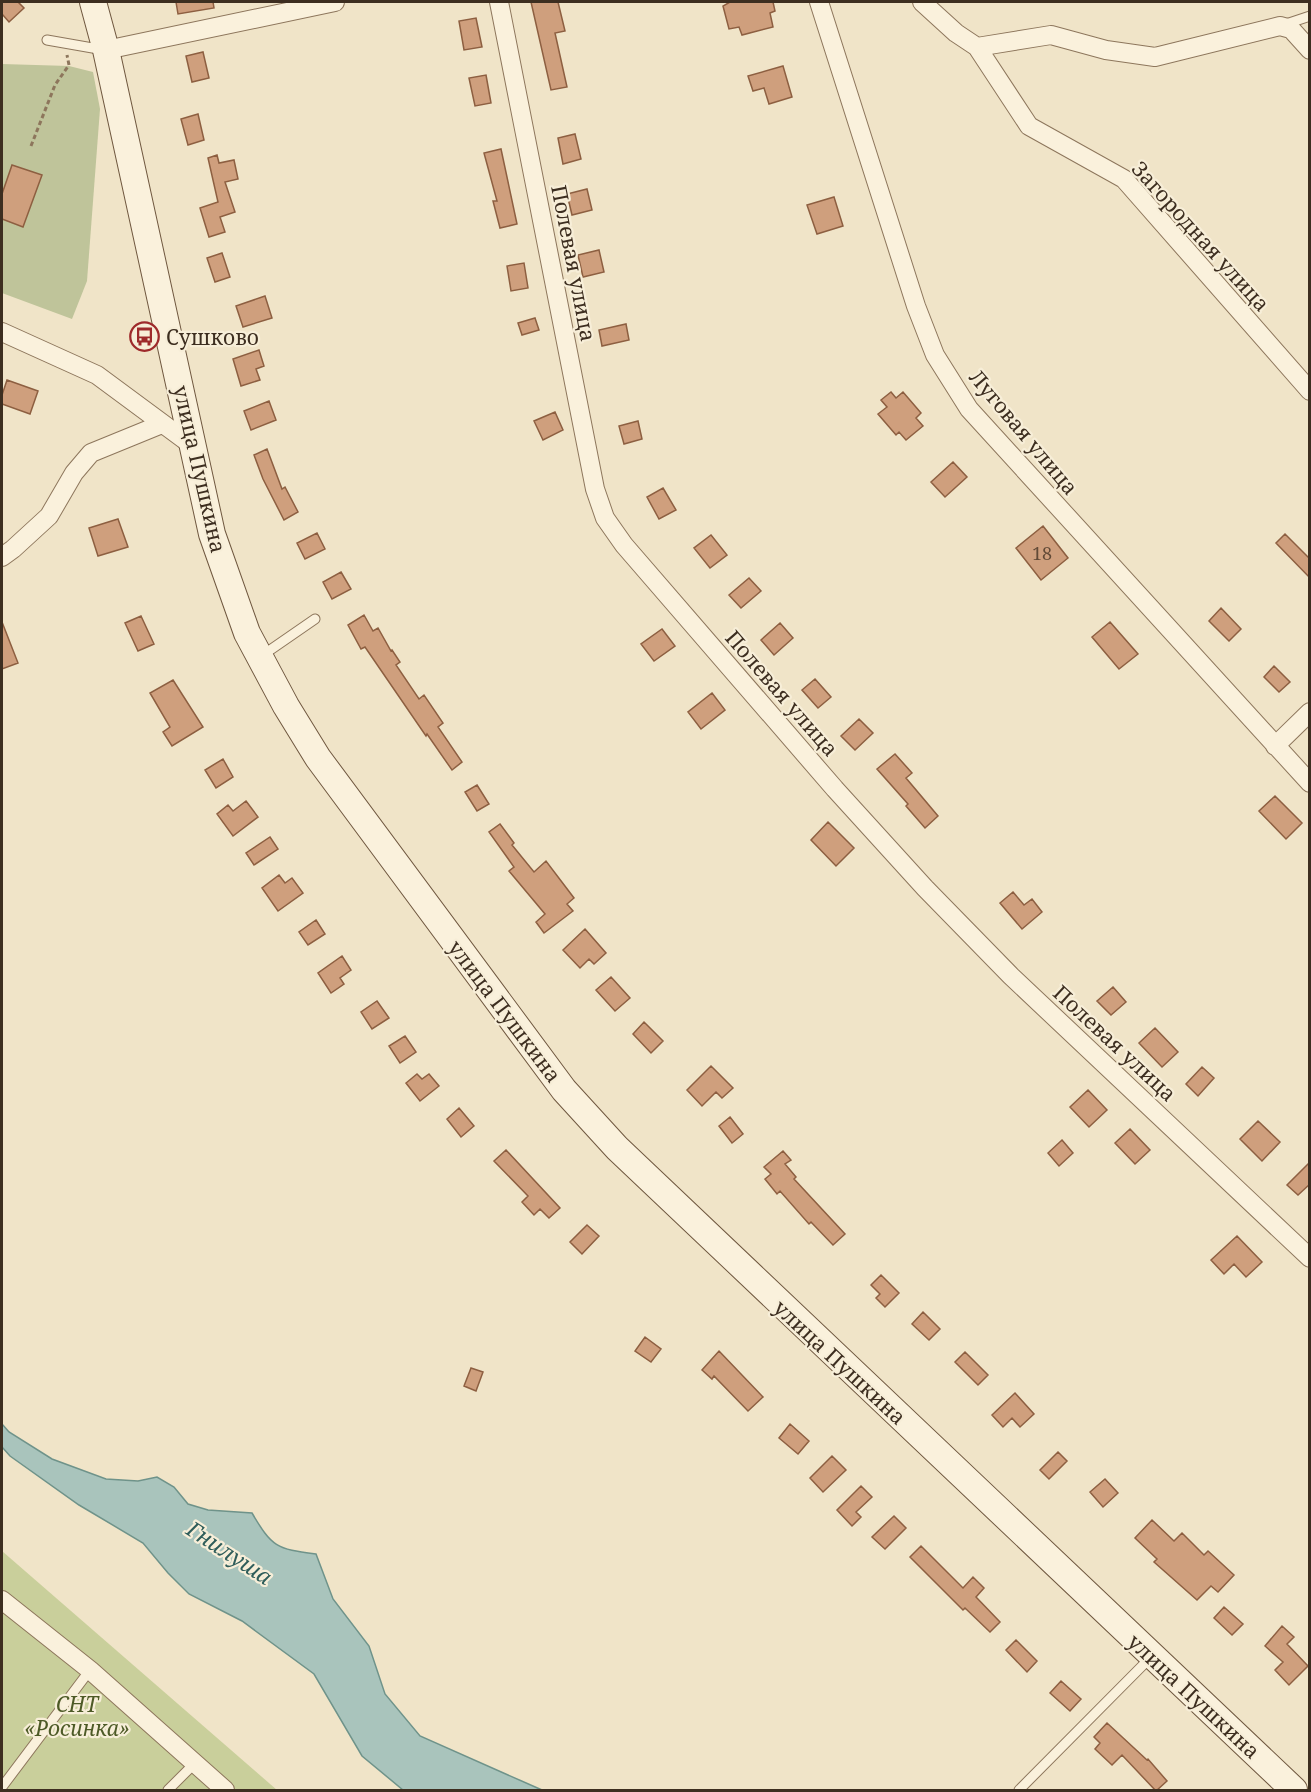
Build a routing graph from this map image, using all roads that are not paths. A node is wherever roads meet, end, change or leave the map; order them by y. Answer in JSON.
{"nodes":[{"id":1,"x":93,"y":2,"type":"edge"},
{"id":2,"x":335,"y":2,"type":"edge"},
{"id":3,"x":499,"y":2,"type":"edge"},
{"id":4,"x":819,"y":2,"type":"edge"},
{"id":5,"x":922,"y":2,"type":"edge"},
{"id":6,"x":1310,"y":16,"type":"edge"},
{"id":7,"x":1280,"y":26,"type":"junction"},
{"id":8,"x":47,"y":40,"type":"dead end"},
{"id":9,"x":977,"y":47,"type":"junction"},
{"id":10,"x":106,"y":50,"type":"junction"},
{"id":11,"x":1310,"y":50,"type":"edge"},
{"id":12,"x":2,"y":332,"type":"edge"},
{"id":13,"x":1310,"y":391,"type":"edge"},
{"id":14,"x":162,"y":424,"type":"junction"},
{"id":15,"x":193,"y":447,"type":"junction"},
{"id":16,"x":2,"y":557,"type":"edge"},
{"id":17,"x":315,"y":619,"type":"dead end"},
{"id":18,"x":260,"y":657,"type":"junction"},
{"id":19,"x":1310,"y":712,"type":"edge"},
{"id":20,"x":1275,"y":746,"type":"junction"},
{"id":21,"x":1310,"y":783,"type":"edge"},
{"id":22,"x":1310,"y":1258,"type":"edge"},
{"id":23,"x":2,"y":1600,"type":"edge"},
{"id":24,"x":1152,"y":1656,"type":"junction"},
{"id":25,"x":90,"y":1670,"type":"junction"},
{"id":26,"x":195,"y":1763,"type":"junction"},
{"id":27,"x":2,"y":1787,"type":"edge"},
{"id":28,"x":168,"y":1791,"type":"edge"},
{"id":29,"x":225,"y":1791,"type":"edge"},
{"id":30,"x":1019,"y":1791,"type":"edge"},
{"id":31,"x":1294,"y":1791,"type":"edge"}],
"edges":[{"from":1,"to":10,"type":"main road","name":"улица Пушкина"},
{"from":2,"to":10,"type":"street"},
{"from":3,"to":22,"type":"street","name":"Полевая улица"},
{"from":4,"to":20,"type":"street","name":"Луговая улица"},
{"from":5,"to":9,"type":"street","name":"Загородная улица"},
{"from":6,"to":7,"type":"lane"},
{"from":7,"to":9,"type":"street"},
{"from":7,"to":11,"type":"street"},
{"from":8,"to":10,"type":"lane"},
{"from":9,"to":13,"type":"street","name":"Загородная улица"},
{"from":10,"to":15,"type":"main road","name":"улица Пушкина"},
{"from":12,"to":14,"type":"street"},
{"from":14,"to":15,"type":"street"},
{"from":14,"to":16,"type":"street"},
{"from":15,"to":18,"type":"main road","name":"улица Пушкина"},
{"from":17,"to":18,"type":"lane"},
{"from":18,"to":24,"type":"main road","name":"улица Пушкина"},
{"from":19,"to":20,"type":"street"},
{"from":20,"to":21,"type":"street","name":"Луговая улица"},
{"from":23,"to":25,"type":"street"},
{"from":24,"to":30,"type":"lane"},
{"from":24,"to":31,"type":"main road","name":"улица Пушкина"},
{"from":25,"to":26,"type":"street"},
{"from":25,"to":27,"type":"lane"},
{"from":26,"to":28,"type":"lane"},
{"from":26,"to":29,"type":"street"}]}
